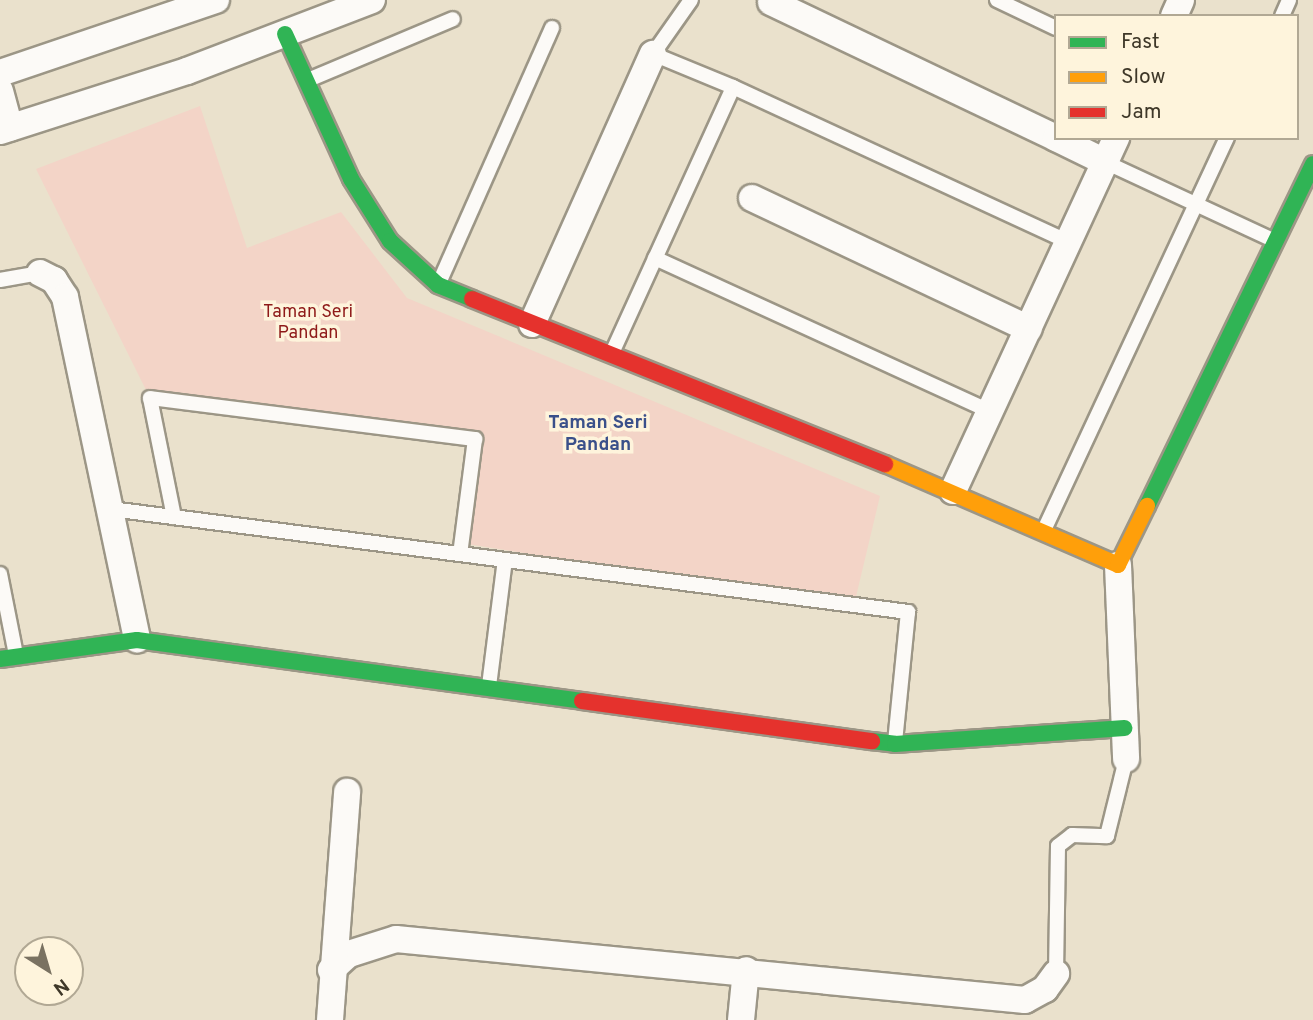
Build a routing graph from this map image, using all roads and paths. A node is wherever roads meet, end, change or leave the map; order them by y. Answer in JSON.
{"nodes":[{"id":1,"x":216,"y":0,"type":"edge"},
{"id":2,"x":372,"y":0,"type":"edge"},
{"id":3,"x":691,"y":0,"type":"edge"},
{"id":4,"x":998,"y":0,"type":"edge"},
{"id":5,"x":771,"y":2,"type":"dead end"},
{"id":6,"x":453,"y":19,"type":"dead end"},
{"id":7,"x":1054,"y":27,"type":"edge"},
{"id":8,"x":552,"y":28,"type":"dead end"},
{"id":9,"x":285,"y":34,"type":"junction"},
{"id":10,"x":653,"y":54,"type":"junction"},
{"id":11,"x":0,"y":73,"type":"edge"},
{"id":12,"x":307,"y":81,"type":"junction"},
{"id":13,"x":733,"y":87,"type":"junction"},
{"id":14,"x":0,"y":91,"type":"edge"},
{"id":15,"x":5,"y":129,"type":"edge"},
{"id":16,"x":1054,"y":137,"type":"edge"},
{"id":17,"x":1065,"y":140,"type":"edge"},
{"id":18,"x":1226,"y":140,"type":"edge"},
{"id":19,"x":1111,"y":150,"type":"edge"},
{"id":20,"x":1313,"y":164,"type":"edge"},
{"id":21,"x":752,"y":198,"type":"dead end"},
{"id":22,"x":1198,"y":203,"type":"junction"},
{"id":23,"x":1276,"y":241,"type":"junction"},
{"id":24,"x":1070,"y":243,"type":"junction"},
{"id":25,"x":655,"y":258,"type":"junction"},
{"id":26,"x":40,"y":273,"type":"joint"},
{"id":27,"x":0,"y":280,"type":"edge"},
{"id":28,"x":438,"y":285,"type":"junction"},
{"id":29,"x":532,"y":324,"type":"junction"},
{"id":30,"x":1029,"y":329,"type":"junction"},
{"id":31,"x":610,"y":357,"type":"junction"},
{"id":32,"x":991,"y":412,"type":"junction"},
{"id":33,"x":953,"y":491,"type":"junction"},
{"id":34,"x":111,"y":509,"type":"junction"},
{"id":35,"x":174,"y":517,"type":"junction"},
{"id":36,"x":1044,"y":531,"type":"junction"},
{"id":37,"x":460,"y":554,"type":"junction"},
{"id":38,"x":505,"y":560,"type":"junction"},
{"id":39,"x":1118,"y":565,"type":"junction"},
{"id":40,"x":0,"y":574,"type":"edge"},
{"id":41,"x":137,"y":640,"type":"junction"},
{"id":42,"x":17,"y":656,"type":"junction"},
{"id":43,"x":0,"y":659,"type":"edge"},
{"id":44,"x":488,"y":691,"type":"junction"},
{"id":45,"x":1124,"y":728,"type":"junction"},
{"id":46,"x":895,"y":744,"type":"junction"},
{"id":47,"x":1126,"y":759,"type":"joint"},
{"id":48,"x":347,"y":792,"type":"dead end"},
{"id":49,"x":331,"y":970,"type":"junction"},
{"id":50,"x":746,"y":970,"type":"junction"},
{"id":51,"x":1056,"y":974,"type":"joint"},
{"id":52,"x":330,"y":1020,"type":"edge"},
{"id":53,"x":741,"y":1020,"type":"edge"}],
"edges":[{"from":1,"to":11,"type":"street"},
{"from":2,"to":9,"type":"street"},
{"from":3,"to":10,"type":"lane"},
{"from":4,"to":7,"type":"lane"},
{"from":5,"to":16,"type":"street"},
{"from":6,"to":12,"type":"lane"},
{"from":8,"to":28,"type":"lane"},
{"from":9,"to":12,"type":"street"},
{"from":9,"to":15,"type":"street"},
{"from":10,"to":13,"type":"lane"},
{"from":10,"to":29,"type":"street"},
{"from":12,"to":28,"type":"street"},
{"from":13,"to":24,"type":"lane"},
{"from":13,"to":25,"type":"lane"},
{"from":14,"to":15,"type":"street"},
{"from":17,"to":19,"type":"street"},
{"from":18,"to":22,"type":"lane"},
{"from":19,"to":22,"type":"lane"},
{"from":19,"to":24,"type":"street"},
{"from":20,"to":23,"type":"street"},
{"from":21,"to":30,"type":"street"},
{"from":22,"to":23,"type":"lane"},
{"from":22,"to":36,"type":"lane"},
{"from":23,"to":39,"type":"street"},
{"from":24,"to":30,"type":"street"},
{"from":25,"to":31,"type":"lane"},
{"from":25,"to":32,"type":"lane"},
{"from":26,"to":27,"type":"lane"},
{"from":26,"to":34,"type":"street"},
{"from":28,"to":29,"type":"street"},
{"from":29,"to":31,"type":"street"},
{"from":30,"to":32,"type":"street"},
{"from":31,"to":33,"type":"street"},
{"from":32,"to":33,"type":"street"},
{"from":33,"to":36,"type":"street"},
{"from":34,"to":35,"type":"lane"},
{"from":34,"to":41,"type":"street"},
{"from":35,"to":37,"type":"lane"},
{"from":35,"to":37,"type":"lane"},
{"from":36,"to":39,"type":"street"},
{"from":37,"to":38,"type":"lane"},
{"from":38,"to":44,"type":"lane"},
{"from":38,"to":46,"type":"lane"},
{"from":39,"to":45,"type":"street"},
{"from":40,"to":42,"type":"lane"},
{"from":41,"to":42,"type":"street"},
{"from":41,"to":44,"type":"street"},
{"from":42,"to":43,"type":"street"},
{"from":44,"to":46,"type":"street"},
{"from":45,"to":46,"type":"street"},
{"from":45,"to":47,"type":"street"},
{"from":47,"to":51,"type":"lane"},
{"from":48,"to":49,"type":"street"},
{"from":49,"to":50,"type":"street"},
{"from":49,"to":52,"type":"street"},
{"from":50,"to":51,"type":"street"},
{"from":50,"to":53,"type":"street"}]}
